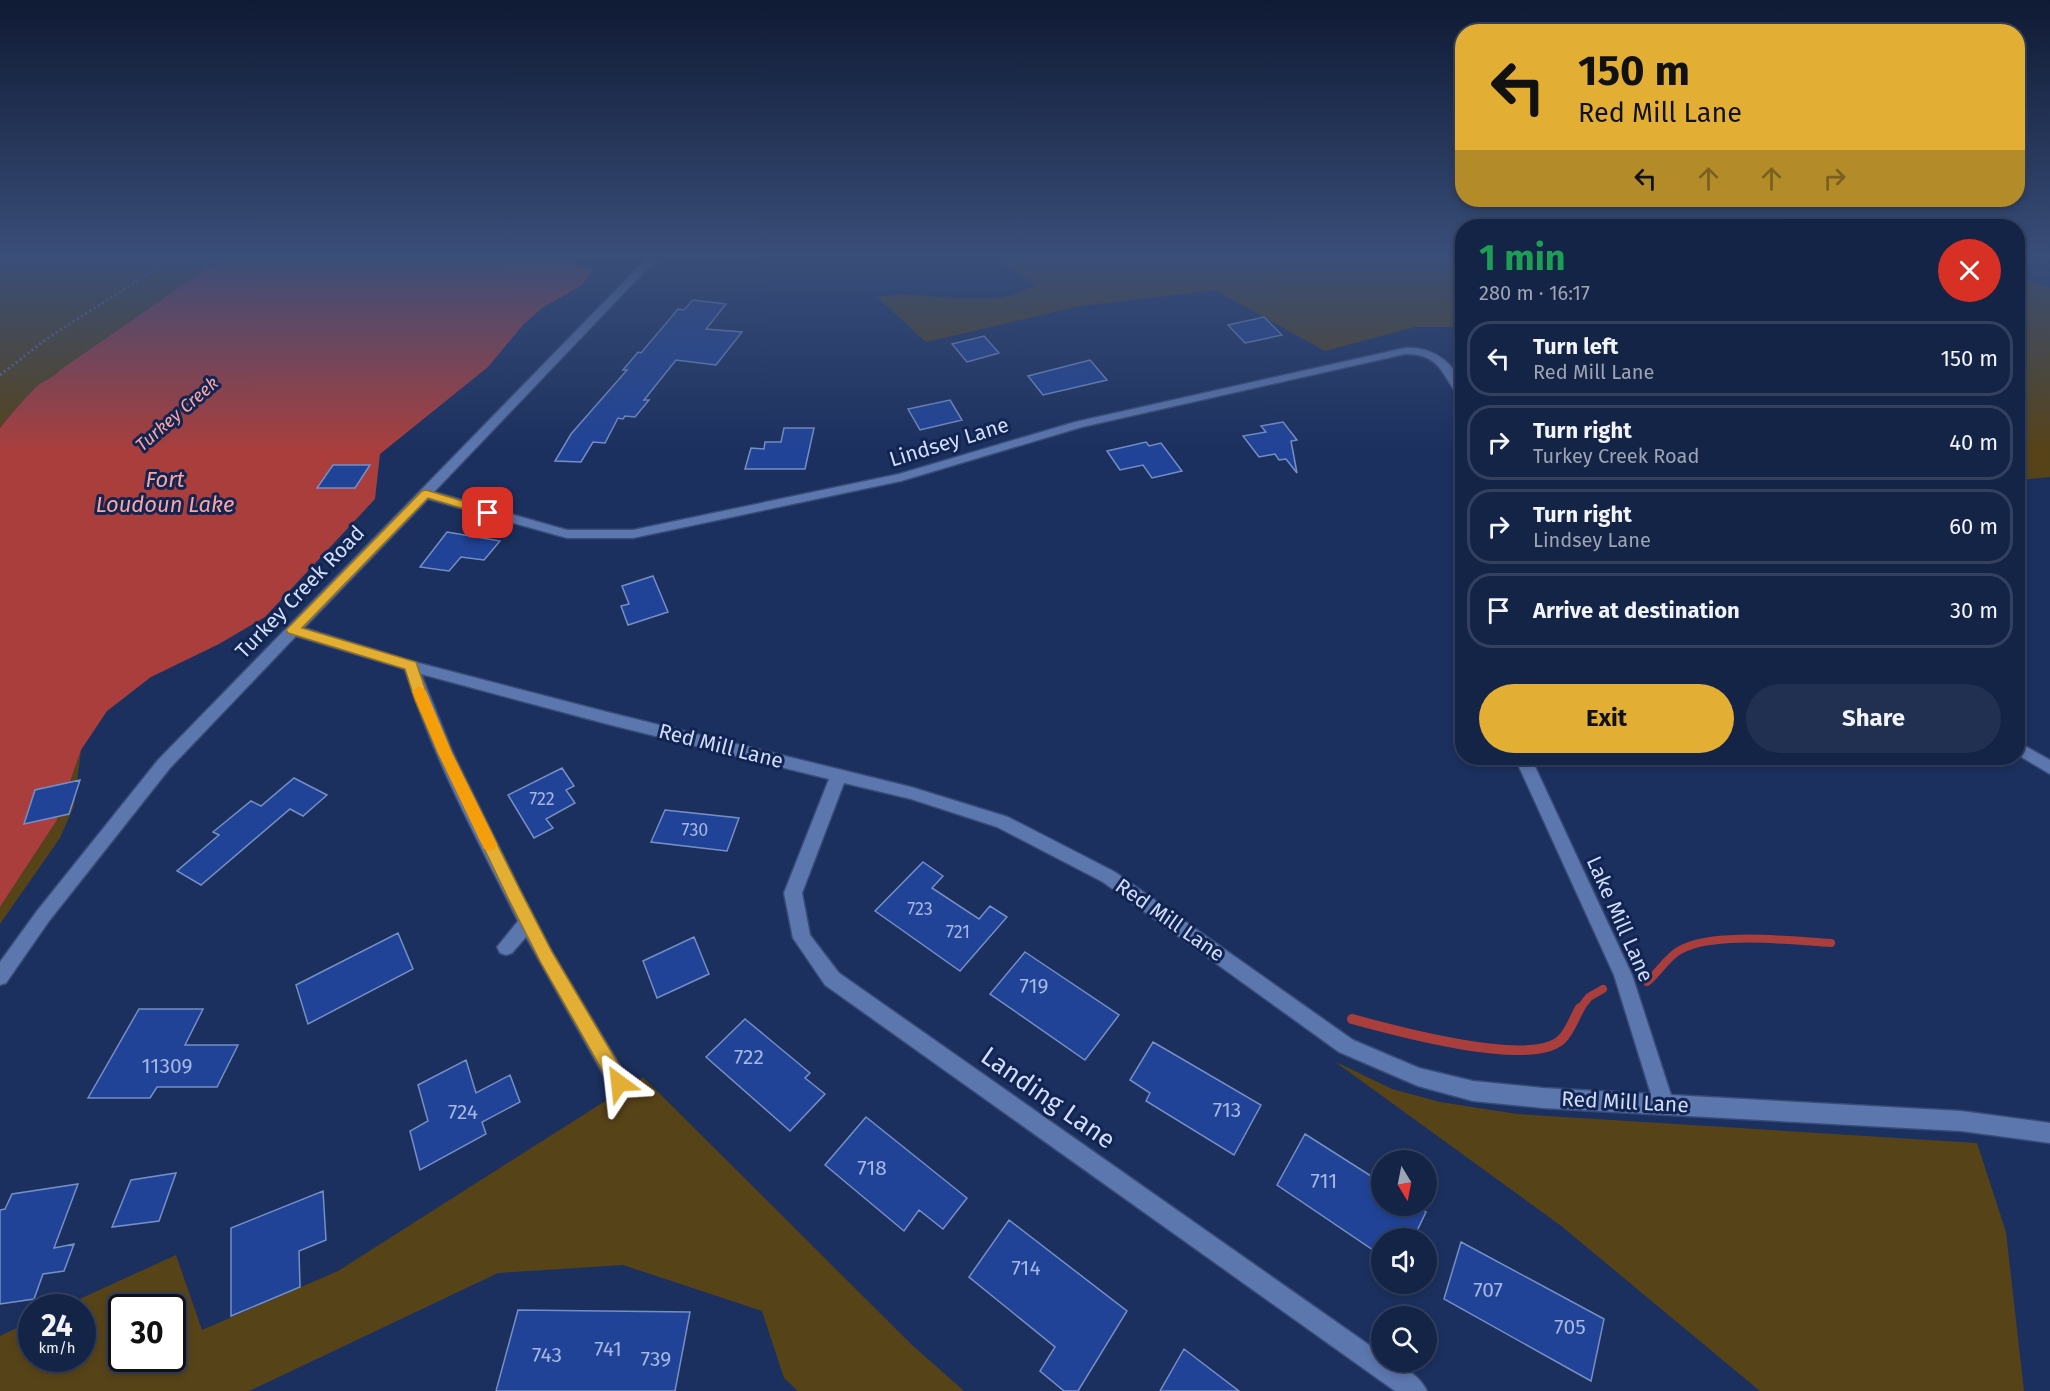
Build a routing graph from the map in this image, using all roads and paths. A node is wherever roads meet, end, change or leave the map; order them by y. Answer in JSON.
{"nodes":[{"id":1,"x":75,"y":321,"type":"edge"},
{"id":2,"x":592,"y":321,"type":"edge"},
{"id":3,"x":0,"y":375,"type":"edge"},
{"id":4,"x":1455,"y":383,"type":"edge"},
{"id":5,"x":426,"y":494,"type":"junction"},
{"id":6,"x":293,"y":630,"type":"junction"},
{"id":7,"x":411,"y":666,"type":"junction"},
{"id":8,"x":2025,"y":752,"type":"edge"},
{"id":9,"x":1526,"y":765,"type":"edge"},
{"id":10,"x":2050,"y":768,"type":"edge"},
{"id":11,"x":839,"y":775,"type":"junction"},
{"id":12,"x":528,"y":922,"type":"junction"},
{"id":13,"x":506,"y":947,"type":"dead end"},
{"id":14,"x":0,"y":978,"type":"edge"},
{"id":15,"x":619,"y":1083,"type":"dead end"},
{"id":16,"x":1664,"y":1104,"type":"junction"},
{"id":17,"x":2050,"y":1133,"type":"edge"},
{"id":18,"x":1415,"y":1391,"type":"edge"}],
"edges":[{"from":1,"to":3,"type":"path"},
{"from":2,"to":5,"type":"street","name":"Turkey Creek Road"},
{"from":4,"to":5,"type":"street","name":"Lindsey Lane"},
{"from":5,"to":6,"type":"street","name":"Turkey Creek Road"},
{"from":6,"to":7,"type":"street","name":"Red Mill Lane"},
{"from":6,"to":14,"type":"street","name":"Turkey Creek Road"},
{"from":7,"to":11,"type":"street","name":"Red Mill Lane"},
{"from":7,"to":12,"type":"street"},
{"from":8,"to":10,"type":"street"},
{"from":9,"to":16,"type":"street","name":"Lake Mill Lane"},
{"from":11,"to":16,"type":"street","name":"Red Mill Lane"},
{"from":11,"to":18,"type":"street","name":"Landing Lane"},
{"from":12,"to":13,"type":"street"},
{"from":12,"to":15,"type":"street"},
{"from":16,"to":17,"type":"street","name":"Red Mill Lane"}]}
